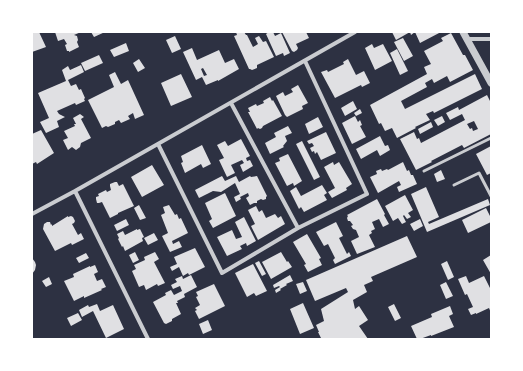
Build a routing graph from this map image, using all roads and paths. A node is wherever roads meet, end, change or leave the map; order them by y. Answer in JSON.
{"nodes":[{"id":1,"x":355,"y":32,"type":"edge"},
{"id":2,"x":465,"y":35,"type":"edge"},
{"id":3,"x":491,"y":39,"type":"edge"},
{"id":4,"x":305,"y":61,"type":"junction"},
{"id":5,"x":491,"y":83,"type":"edge"},
{"id":6,"x":230,"y":103,"type":"junction"},
{"id":7,"x":491,"y":138,"type":"edge"},
{"id":8,"x":158,"y":144,"type":"junction"},
{"id":9,"x":424,"y":171,"type":"dead end"},
{"id":10,"x":454,"y":185,"type":"dead end"},
{"id":11,"x":75,"y":191,"type":"junction"},
{"id":12,"x":491,"y":196,"type":"edge"},
{"id":13,"x":32,"y":214,"type":"edge"},
{"id":14,"x":298,"y":228,"type":"junction"},
{"id":15,"x":148,"y":339,"type":"edge"}],
"edges":[{"from":1,"to":4,"type":"street"},
{"from":2,"to":3,"type":"street"},
{"from":2,"to":5,"type":"street"},
{"from":4,"to":6,"type":"street"},
{"from":4,"to":14,"type":"street"},
{"from":6,"to":8,"type":"street"},
{"from":6,"to":14,"type":"street"},
{"from":7,"to":9,"type":"lane"},
{"from":8,"to":11,"type":"street"},
{"from":8,"to":14,"type":"street"},
{"from":10,"to":12,"type":"lane"},
{"from":11,"to":13,"type":"street"},
{"from":11,"to":15,"type":"street"}]}
